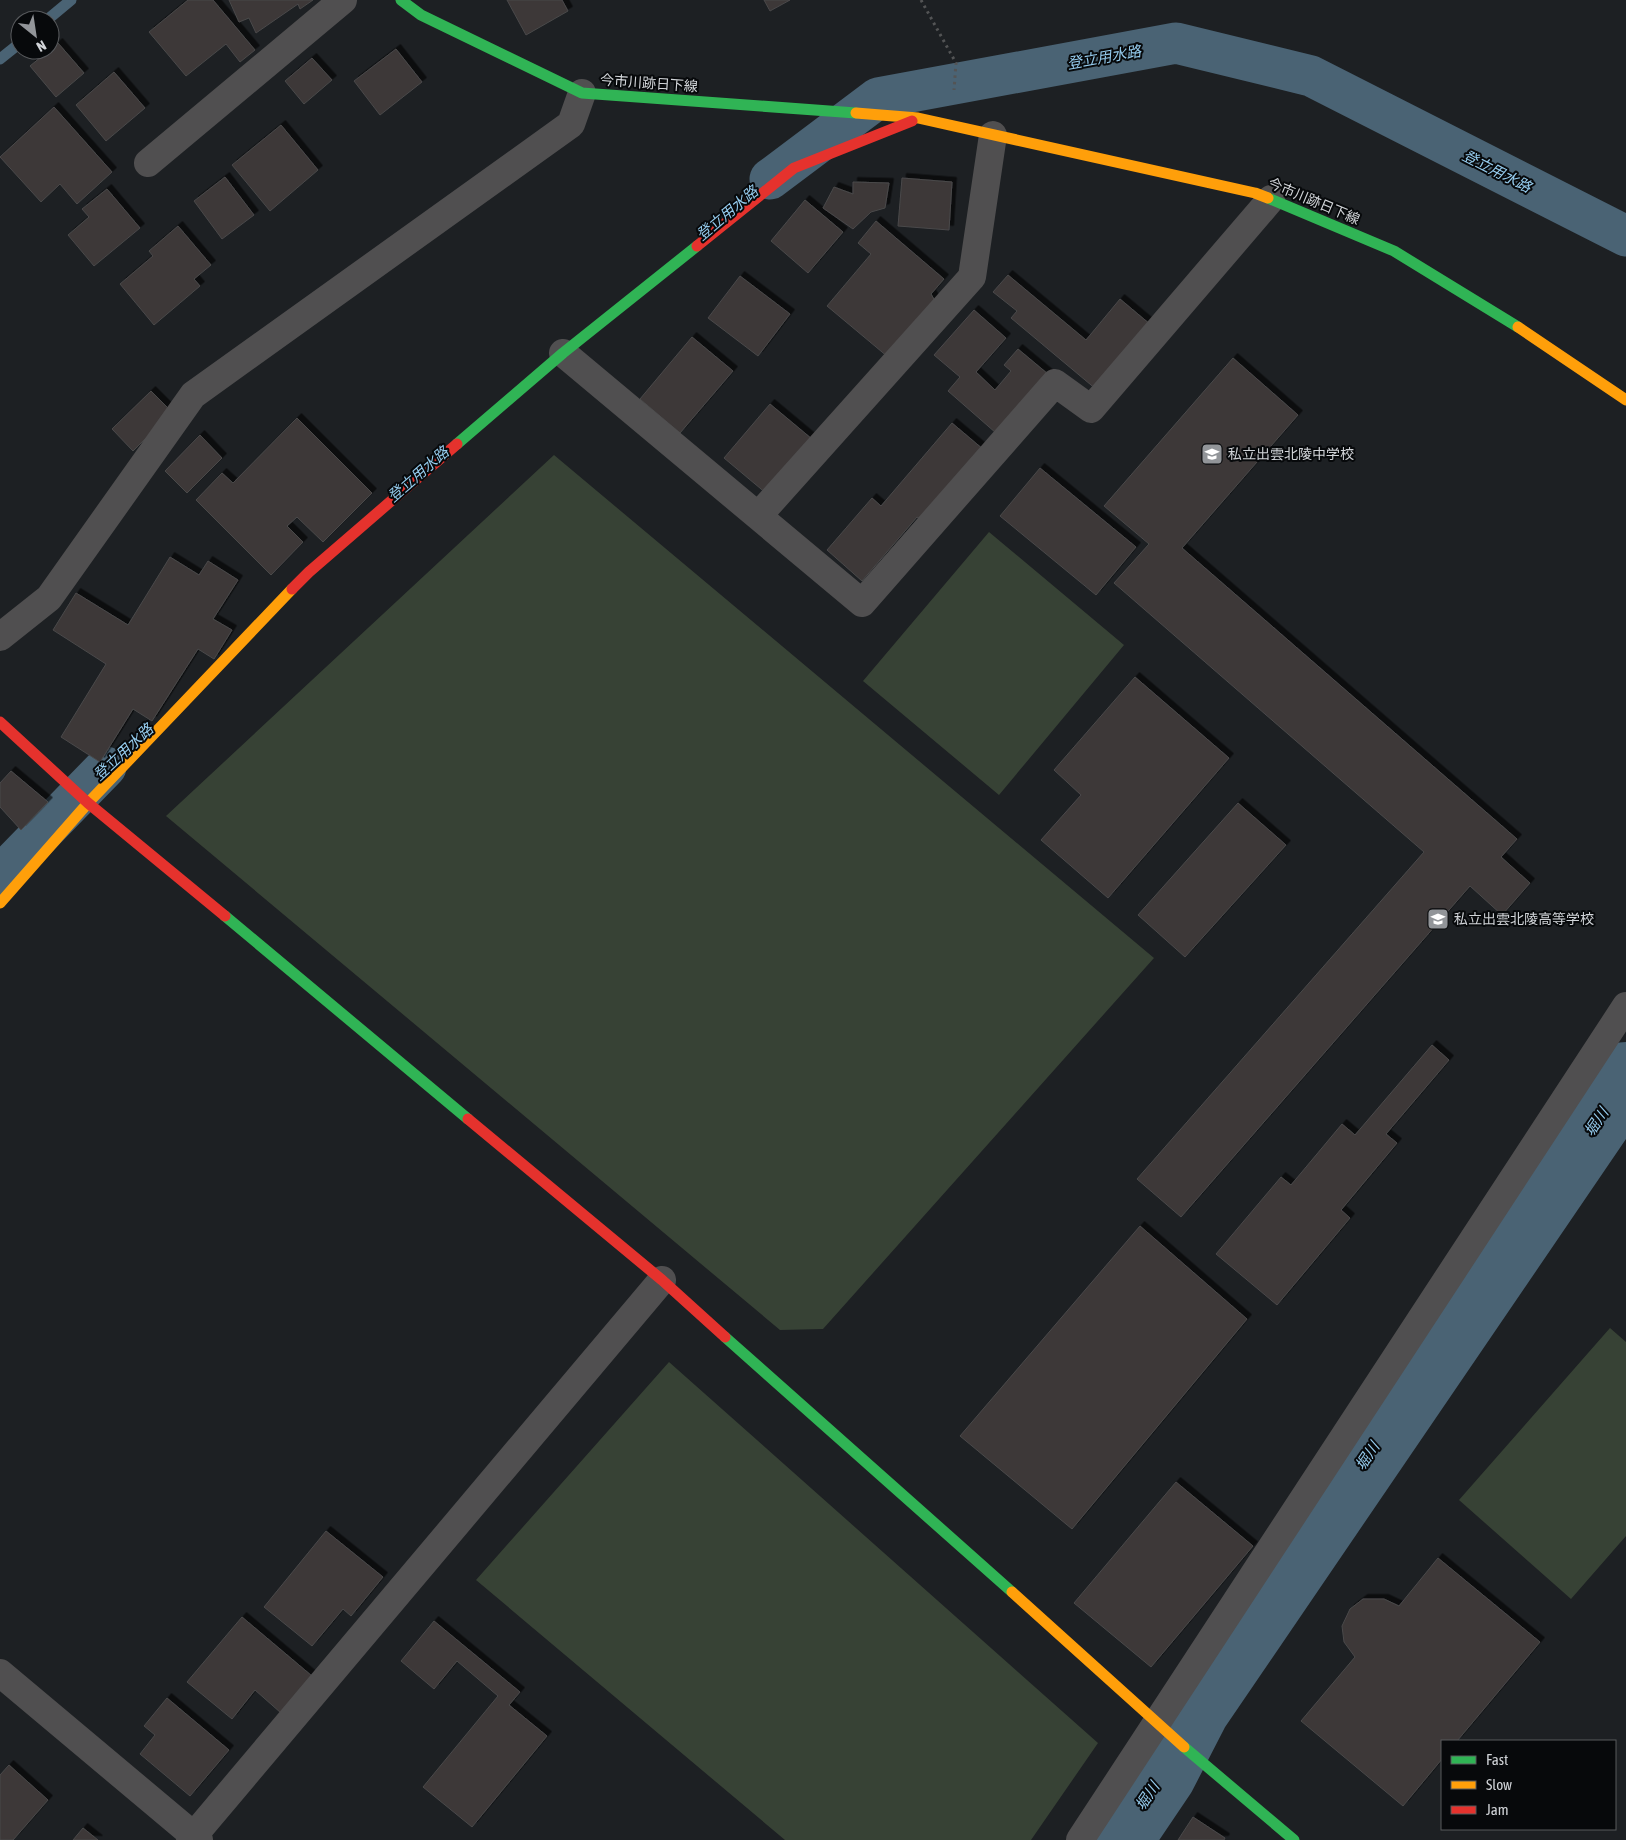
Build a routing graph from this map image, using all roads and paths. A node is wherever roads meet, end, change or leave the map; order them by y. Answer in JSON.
{"nodes":[{"id":1,"x":344,"y":0,"type":"edge"},
{"id":2,"x":401,"y":0,"type":"edge"},
{"id":3,"x":921,"y":0,"type":"edge"},
{"id":4,"x":582,"y":93,"type":"junction"},
{"id":5,"x":918,"y":118,"type":"junction"},
{"id":6,"x":952,"y":126,"type":"junction"},
{"id":7,"x":993,"y":134,"type":"junction"},
{"id":8,"x":148,"y":163,"type":"dead end"},
{"id":9,"x":1271,"y":199,"type":"junction"},
{"id":10,"x":563,"y":353,"type":"junction"},
{"id":11,"x":1626,"y":400,"type":"edge"},
{"id":12,"x":758,"y":516,"type":"junction"},
{"id":13,"x":0,"y":637,"type":"edge"},
{"id":14,"x":0,"y":722,"type":"edge"},
{"id":15,"x":88,"y":803,"type":"junction"},
{"id":16,"x":0,"y":903,"type":"edge"},
{"id":17,"x":1626,"y":1006,"type":"edge"},
{"id":18,"x":662,"y":1280,"type":"junction"},
{"id":19,"x":0,"y":1673,"type":"edge"},
{"id":20,"x":1158,"y":1723,"type":"junction"},
{"id":21,"x":194,"y":1839,"type":"edge"},
{"id":22,"x":1080,"y":1840,"type":"edge"},
{"id":23,"x":1294,"y":1840,"type":"edge"}],
"edges":[{"from":1,"to":8,"type":"street"},
{"from":2,"to":4,"type":"street","name":"今市川跡日下線"},
{"from":3,"to":6,"type":"path"},
{"from":4,"to":5,"type":"street","name":"今市川跡日下線"},
{"from":4,"to":13,"type":"street"},
{"from":5,"to":6,"type":"street","name":"今市川跡日下線"},
{"from":5,"to":10,"type":"street"},
{"from":6,"to":7,"type":"street","name":"今市川跡日下線"},
{"from":7,"to":9,"type":"street","name":"今市川跡日下線"},
{"from":7,"to":12,"type":"street"},
{"from":9,"to":11,"type":"street","name":"今市川跡日下線"},
{"from":9,"to":12,"type":"street"},
{"from":10,"to":12,"type":"street"},
{"from":10,"to":15,"type":"street"},
{"from":14,"to":15,"type":"street"},
{"from":15,"to":16,"type":"street"},
{"from":15,"to":18,"type":"street"},
{"from":17,"to":20,"type":"street"},
{"from":18,"to":20,"type":"street"},
{"from":18,"to":21,"type":"street"},
{"from":19,"to":21,"type":"street"},
{"from":20,"to":22,"type":"street"},
{"from":20,"to":23,"type":"street"}]}
